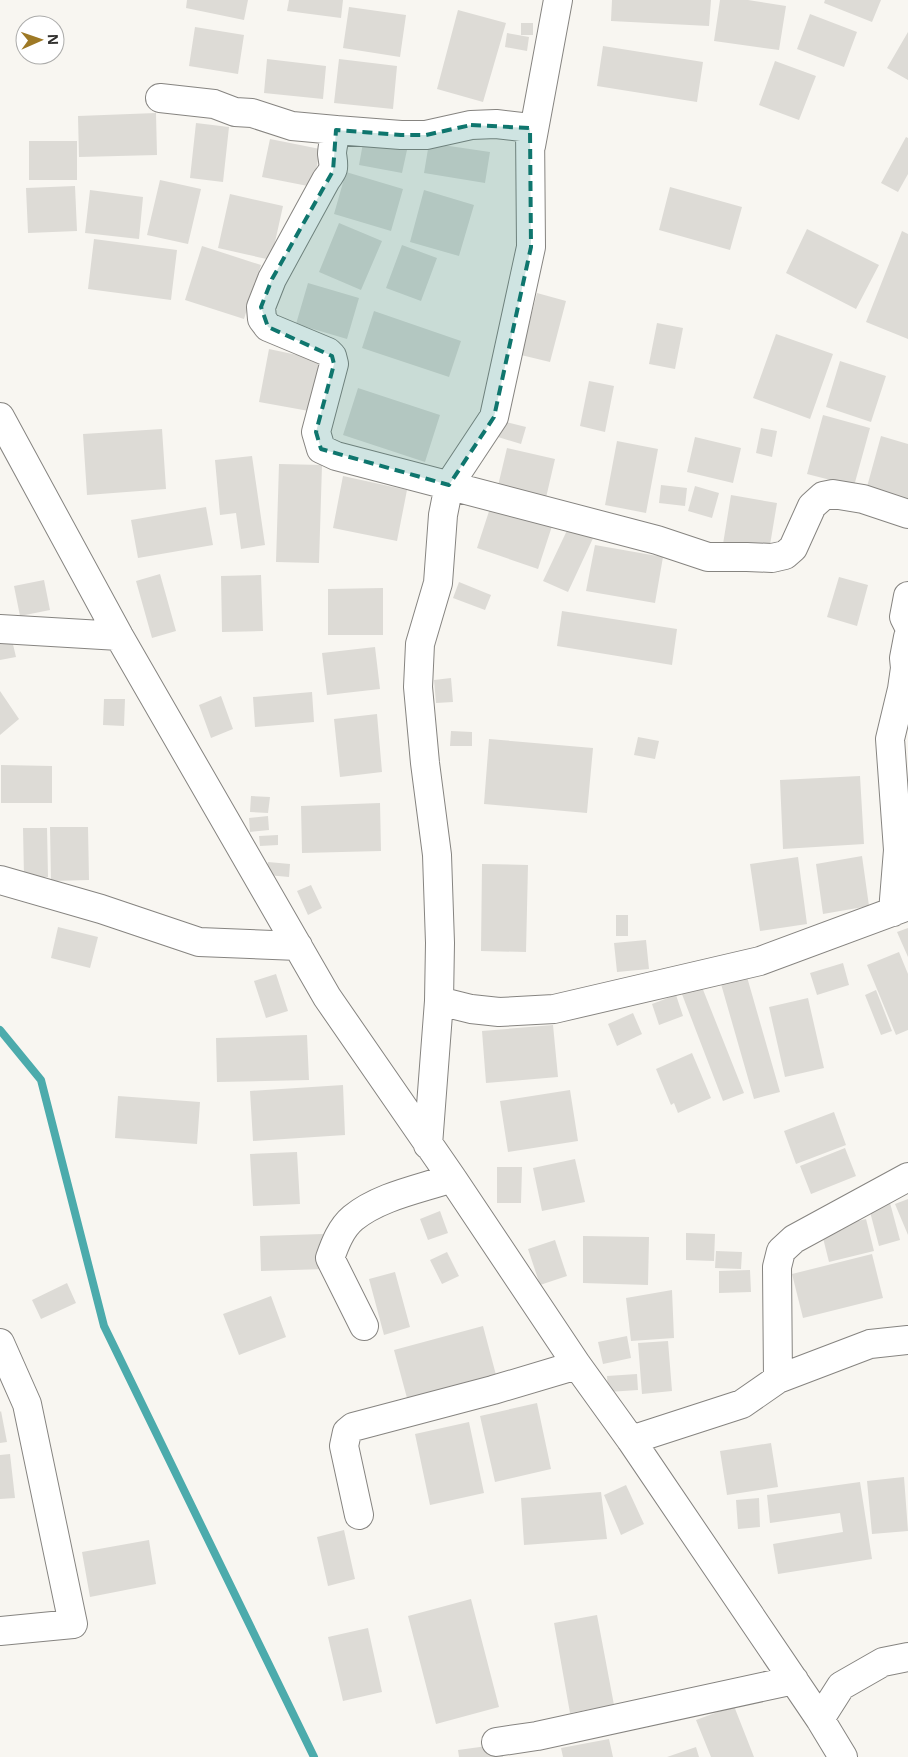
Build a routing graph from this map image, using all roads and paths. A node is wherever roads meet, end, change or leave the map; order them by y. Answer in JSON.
{"nodes":[{"id":1,"x":558,"y":0,"type":"edge"},
{"id":2,"x":160,"y":98,"type":"dead end"},
{"id":3,"x":336,"y":130,"type":"junction"},
{"id":4,"x":530,"y":149,"type":"junction"},
{"id":5,"x":0,"y":417,"type":"edge"},
{"id":6,"x":449,"y":485,"type":"junction"},
{"id":7,"x":908,"y":514,"type":"edge"},
{"id":8,"x":908,"y":596,"type":"edge"},
{"id":9,"x":908,"y":625,"type":"edge"},
{"id":10,"x":0,"y":629,"type":"edge"},
{"id":11,"x":119,"y":636,"type":"junction"},
{"id":12,"x":908,"y":637,"type":"edge"},
{"id":13,"x":0,"y":880,"type":"edge"},
{"id":14,"x":901,"y":909,"type":"edge"},
{"id":15,"x":298,"y":946,"type":"junction"},
{"id":16,"x":439,"y":1001,"type":"junction"},
{"id":17,"x":428,"y":1145,"type":"junction"},
{"id":18,"x":908,"y":1177,"type":"edge"},
{"id":19,"x":452,"y":1178,"type":"junction"},
{"id":20,"x":364,"y":1326,"type":"dead end"},
{"id":21,"x":908,"y":1340,"type":"edge"},
{"id":22,"x":0,"y":1344,"type":"edge"},
{"id":23,"x":577,"y":1365,"type":"junction"},
{"id":24,"x":778,"y":1379,"type":"junction"},
{"id":25,"x":631,"y":1440,"type":"junction"},
{"id":26,"x":359,"y":1516,"type":"dead end"},
{"id":27,"x":0,"y":1631,"type":"edge"},
{"id":28,"x":908,"y":1657,"type":"edge"},
{"id":29,"x":794,"y":1680,"type":"junction"},
{"id":30,"x":820,"y":1719,"type":"junction"},
{"id":31,"x":496,"y":1742,"type":"dead end"},
{"id":32,"x":843,"y":1757,"type":"edge"}],
"edges":[{"from":1,"to":4,"type":"street"},
{"from":2,"to":3,"type":"street"},
{"from":3,"to":4,"type":"street"},
{"from":3,"to":6,"type":"street"},
{"from":4,"to":6,"type":"street"},
{"from":5,"to":11,"type":"street"},
{"from":6,"to":7,"type":"street"},
{"from":6,"to":16,"type":"street"},
{"from":8,"to":9,"type":"street"},
{"from":10,"to":11,"type":"street"},
{"from":11,"to":15,"type":"street"},
{"from":12,"to":14,"type":"street"},
{"from":13,"to":15,"type":"street"},
{"from":14,"to":16,"type":"street"},
{"from":15,"to":17,"type":"street"},
{"from":16,"to":17,"type":"street"},
{"from":17,"to":19,"type":"street"},
{"from":18,"to":24,"type":"street"},
{"from":19,"to":20,"type":"street"},
{"from":19,"to":23,"type":"street"},
{"from":21,"to":24,"type":"street"},
{"from":22,"to":27,"type":"street"},
{"from":23,"to":25,"type":"street"},
{"from":23,"to":26,"type":"street"},
{"from":24,"to":25,"type":"street"},
{"from":25,"to":29,"type":"street"},
{"from":28,"to":30,"type":"street"},
{"from":29,"to":30,"type":"street"},
{"from":29,"to":31,"type":"street"},
{"from":30,"to":32,"type":"street"}]}
